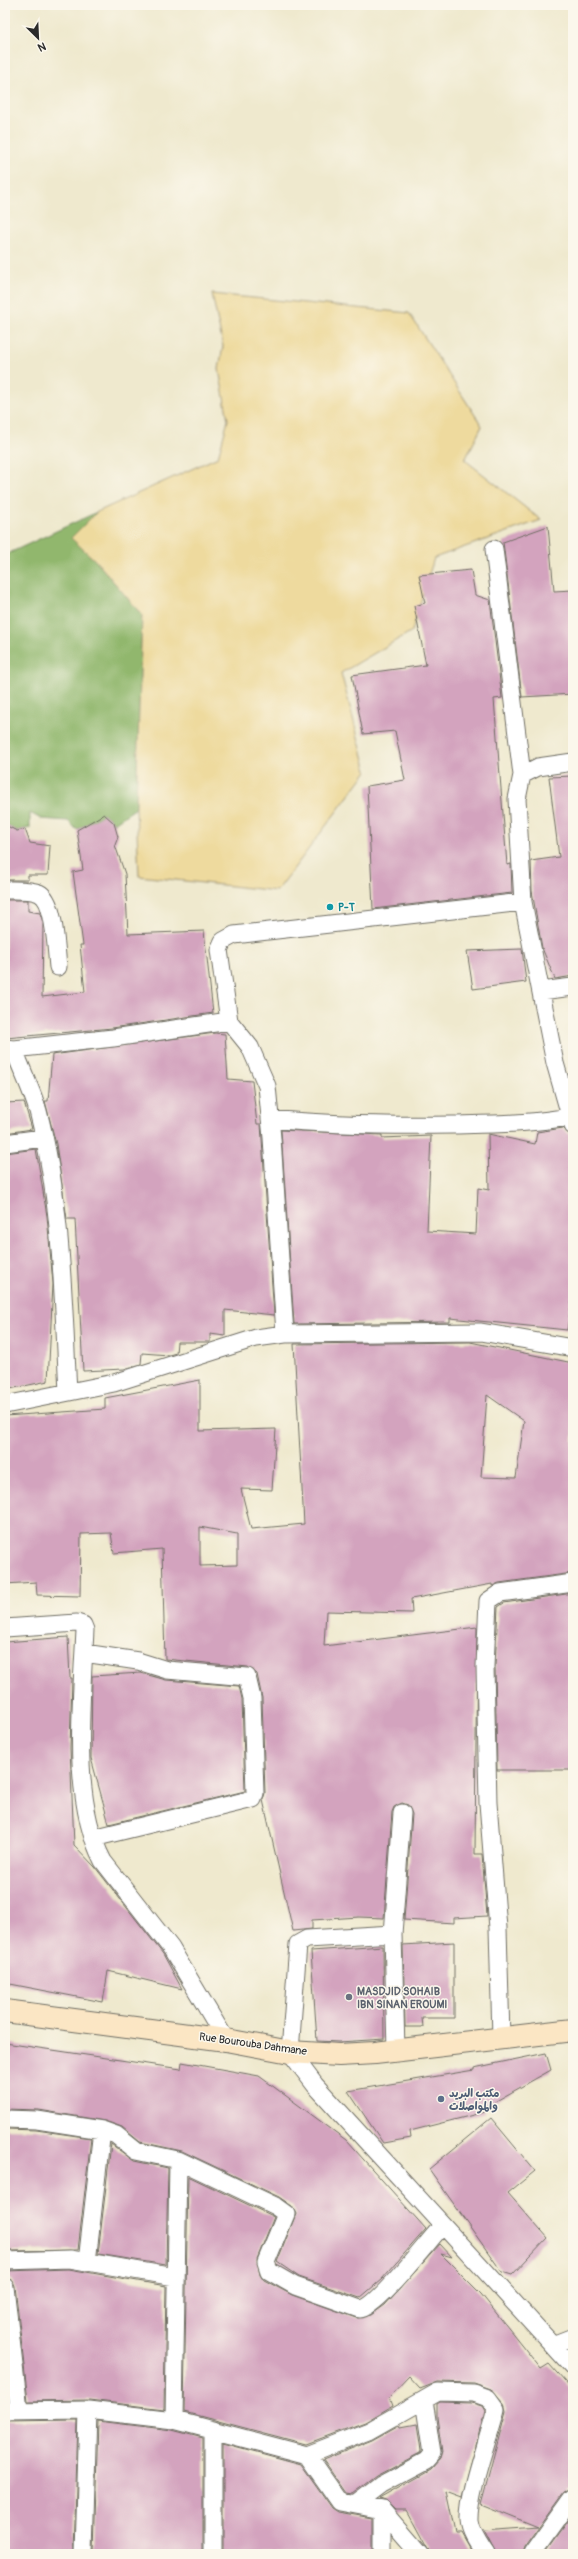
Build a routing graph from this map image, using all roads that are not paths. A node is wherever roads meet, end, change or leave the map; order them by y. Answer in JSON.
{"nodes":[{"id":1,"x":494,"y":549,"type":"dead end"},
{"id":2,"x":573,"y":762,"type":"edge"},
{"id":3,"x":522,"y":775,"type":"junction"},
{"id":4,"x":5,"y":890,"type":"edge"},
{"id":5,"x":523,"y":902,"type":"junction"},
{"id":6,"x":58,"y":967,"type":"dead end"},
{"id":7,"x":573,"y":987,"type":"edge"},
{"id":8,"x":541,"y":991,"type":"junction"},
{"id":9,"x":229,"y":1021,"type":"junction"},
{"id":10,"x":9,"y":1048,"type":"edge"},
{"id":11,"x":270,"y":1118,"type":"junction"},
{"id":12,"x":572,"y":1120,"type":"edge"},
{"id":13,"x":43,"y":1138,"type":"junction"},
{"id":14,"x":5,"y":1143,"type":"edge"},
{"id":15,"x":285,"y":1334,"type":"junction"},
{"id":16,"x":573,"y":1348,"type":"edge"},
{"id":17,"x":68,"y":1392,"type":"junction"},
{"id":18,"x":5,"y":1405,"type":"edge"},
{"id":19,"x":573,"y":1583,"type":"edge"},
{"id":20,"x":5,"y":1628,"type":"edge"},
{"id":21,"x":84,"y":1653,"type":"junction"},
{"id":22,"x":402,"y":1813,"type":"dead end"},
{"id":23,"x":93,"y":1838,"type":"junction"},
{"id":24,"x":393,"y":1934,"type":"junction"},
{"id":25,"x":5,"y":2011,"type":"edge"},
{"id":26,"x":573,"y":2030,"type":"edge"},
{"id":27,"x":501,"y":2037,"type":"junction"},
{"id":28,"x":226,"y":2040,"type":"junction"},
{"id":29,"x":396,"y":2050,"type":"junction"},
{"id":30,"x":290,"y":2052,"type":"junction"},
{"id":31,"x":5,"y":2119,"type":"edge"},
{"id":32,"x":102,"y":2130,"type":"junction"},
{"id":33,"x":178,"y":2160,"type":"junction"},
{"id":34,"x":442,"y":2225,"type":"junction"},
{"id":35,"x":5,"y":2261,"type":"edge"},
{"id":36,"x":87,"y":2262,"type":"junction"},
{"id":37,"x":175,"y":2277,"type":"junction"},
{"id":38,"x":5,"y":2287,"type":"edge"},
{"id":39,"x":573,"y":2337,"type":"edge"},
{"id":40,"x":554,"y":2344,"type":"junction"},
{"id":41,"x":573,"y":2367,"type":"edge"},
{"id":42,"x":424,"y":2400,"type":"junction"},
{"id":43,"x":12,"y":2410,"type":"edge"},
{"id":44,"x":88,"y":2410,"type":"junction"},
{"id":45,"x":174,"y":2420,"type":"junction"},
{"id":46,"x":212,"y":2432,"type":"junction"},
{"id":47,"x":307,"y":2455,"type":"junction"},
{"id":48,"x":573,"y":2498,"type":"edge"},
{"id":49,"x":356,"y":2504,"type":"junction"},
{"id":50,"x":382,"y":2510,"type":"junction"},
{"id":51,"x":84,"y":2554,"type":"edge"},
{"id":52,"x":212,"y":2554,"type":"edge"},
{"id":53,"x":382,"y":2554,"type":"edge"},
{"id":54,"x":420,"y":2554,"type":"edge"},
{"id":55,"x":486,"y":2554,"type":"edge"},
{"id":56,"x":532,"y":2554,"type":"edge"}],
"edges":[{"from":1,"to":3,"type":"street"},
{"from":2,"to":3,"type":"street"},
{"from":3,"to":5,"type":"street"},
{"from":4,"to":6,"type":"street"},
{"from":5,"to":8,"type":"street"},
{"from":5,"to":9,"type":"street"},
{"from":7,"to":8,"type":"street"},
{"from":8,"to":12,"type":"street"},
{"from":9,"to":10,"type":"street"},
{"from":9,"to":11,"type":"street"},
{"from":10,"to":13,"type":"street"},
{"from":11,"to":12,"type":"street"},
{"from":11,"to":15,"type":"street"},
{"from":13,"to":14,"type":"street"},
{"from":13,"to":17,"type":"street"},
{"from":15,"to":16,"type":"street"},
{"from":15,"to":17,"type":"street"},
{"from":17,"to":18,"type":"street"},
{"from":19,"to":27,"type":"street"},
{"from":20,"to":21,"type":"street"},
{"from":21,"to":23,"type":"street"},
{"from":21,"to":23,"type":"street"},
{"from":22,"to":24,"type":"street"},
{"from":23,"to":28,"type":"street"},
{"from":24,"to":29,"type":"street"},
{"from":24,"to":30,"type":"street"},
{"from":25,"to":28,"type":"street","name":"Rue Bourouba Dahmane"},
{"from":26,"to":27,"type":"street","name":"Rue Bourouba Dahmane"},
{"from":27,"to":29,"type":"street","name":"Rue Bourouba Dahmane"},
{"from":28,"to":30,"type":"street","name":"Rue Bourouba Dahmane"},
{"from":29,"to":30,"type":"street","name":"Rue Bourouba Dahmane"},
{"from":30,"to":34,"type":"street"},
{"from":31,"to":32,"type":"street"},
{"from":32,"to":33,"type":"street"},
{"from":32,"to":36,"type":"street"},
{"from":33,"to":34,"type":"street"},
{"from":33,"to":37,"type":"street"},
{"from":34,"to":40,"type":"street"},
{"from":35,"to":36,"type":"street"},
{"from":36,"to":37,"type":"street"},
{"from":37,"to":45,"type":"street"},
{"from":38,"to":43,"type":"street"},
{"from":39,"to":40,"type":"street"},
{"from":40,"to":41,"type":"street"},
{"from":42,"to":47,"type":"street"},
{"from":42,"to":49,"type":"street"},
{"from":42,"to":55,"type":"street"},
{"from":43,"to":44,"type":"street"},
{"from":44,"to":45,"type":"street"},
{"from":44,"to":51,"type":"street"},
{"from":45,"to":46,"type":"street"},
{"from":46,"to":47,"type":"street"},
{"from":46,"to":52,"type":"street"},
{"from":47,"to":49,"type":"street"},
{"from":48,"to":56,"type":"street"},
{"from":49,"to":50,"type":"street"},
{"from":50,"to":53,"type":"street"},
{"from":50,"to":54,"type":"street"}]}
